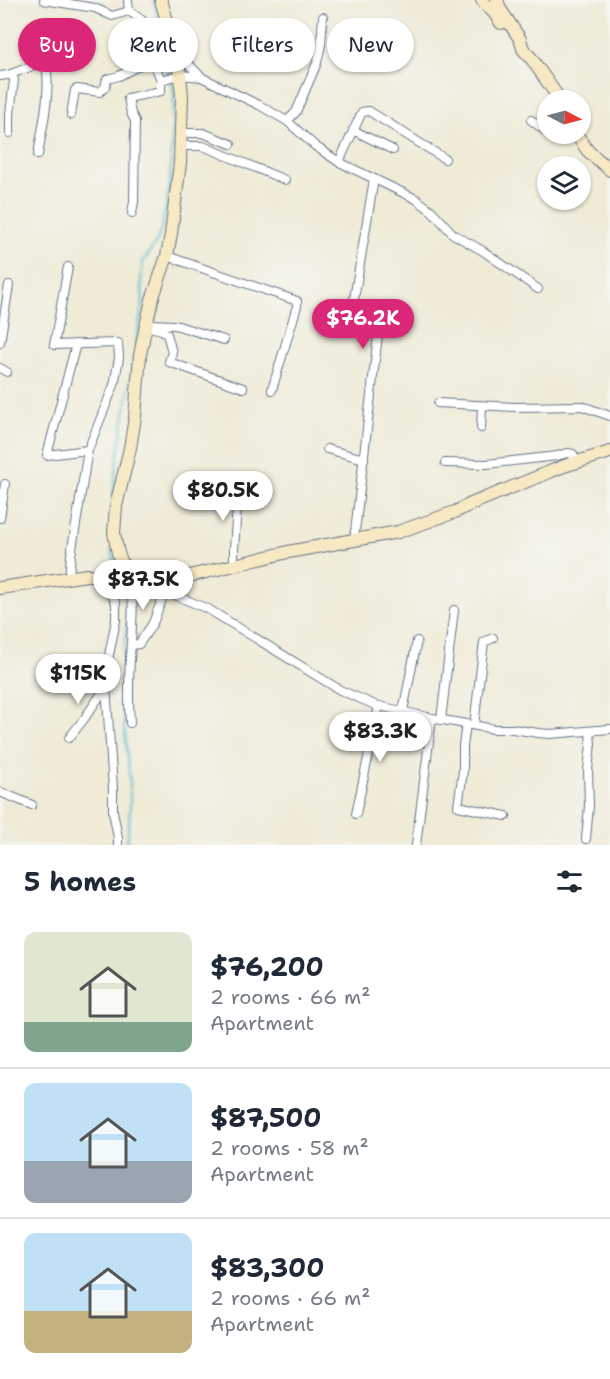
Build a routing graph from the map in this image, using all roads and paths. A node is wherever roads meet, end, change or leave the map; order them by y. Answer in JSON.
{"nodes":[{"id":1,"x":44,"y":0,"type":"edge"},
{"id":2,"x":128,"y":0,"type":"edge"},
{"id":3,"x":160,"y":0,"type":"edge"},
{"id":4,"x":492,"y":3,"type":"edge"},
{"id":5,"x":129,"y":11,"type":"junction"},
{"id":6,"x":323,"y":17,"type":"dead end"},
{"id":7,"x":139,"y":18,"type":"edge"},
{"id":8,"x":166,"y":18,"type":"edge"},
{"id":9,"x":18,"y":72,"type":"edge"},
{"id":10,"x":48,"y":72,"type":"edge"},
{"id":11,"x":126,"y":72,"type":"edge"},
{"id":12,"x":159,"y":72,"type":"edge"},
{"id":13,"x":177,"y":72,"type":"edge"},
{"id":14,"x":195,"y":72,"type":"edge"},
{"id":15,"x":12,"y":74,"type":"junction"},
{"id":16,"x":0,"y":76,"type":"edge"},
{"id":17,"x":177,"y":76,"type":"junction"},
{"id":18,"x":201,"y":77,"type":"junction"},
{"id":19,"x":163,"y":80,"type":"junction"},
{"id":20,"x":553,"y":90,"type":"edge"},
{"id":21,"x":71,"y":115,"type":"dead end"},
{"id":22,"x":531,"y":120,"type":"dead end"},
{"id":23,"x":287,"y":122,"type":"junction"},
{"id":24,"x":537,"y":125,"type":"edge"},
{"id":25,"x":354,"y":130,"type":"junction"},
{"id":26,"x":10,"y":133,"type":"dead end"},
{"id":27,"x":181,"y":133,"type":"junction"},
{"id":28,"x":231,"y":144,"type":"dead end"},
{"id":29,"x":583,"y":144,"type":"edge"},
{"id":30,"x":180,"y":146,"type":"junction"},
{"id":31,"x":393,"y":150,"type":"dead end"},
{"id":32,"x":38,"y":155,"type":"dead end"},
{"id":33,"x":444,"y":159,"type":"dead end"},
{"id":34,"x":339,"y":162,"type":"junction"},
{"id":35,"x":610,"y":170,"type":"edge"},
{"id":36,"x":374,"y":179,"type":"junction"},
{"id":37,"x":285,"y":180,"type":"dead end"},
{"id":38,"x":132,"y":213,"type":"dead end"},
{"id":39,"x":167,"y":256,"type":"junction"},
{"id":40,"x":68,"y":267,"type":"dead end"},
{"id":41,"x":9,"y":285,"type":"dead end"},
{"id":42,"x":538,"y":289,"type":"dead end"},
{"id":43,"x":146,"y":325,"type":"junction"},
{"id":44,"x":224,"y":340,"type":"dead end"},
{"id":45,"x":0,"y":343,"type":"edge"},
{"id":46,"x":76,"y":344,"type":"junction"},
{"id":47,"x":243,"y":388,"type":"dead end"},
{"id":48,"x":272,"y":390,"type":"dead end"},
{"id":49,"x":438,"y":404,"type":"dead end"},
{"id":50,"x":482,"y":406,"type":"junction"},
{"id":51,"x":610,"y":416,"type":"edge"},
{"id":52,"x":481,"y":428,"type":"dead end"},
{"id":53,"x":327,"y":449,"type":"dead end"},
{"id":54,"x":88,"y":450,"type":"junction"},
{"id":55,"x":610,"y":452,"type":"edge"},
{"id":56,"x":364,"y":459,"type":"junction"},
{"id":57,"x":578,"y":462,"type":"junction"},
{"id":58,"x":445,"y":463,"type":"dead end"},
{"id":59,"x":239,"y":479,"type":"dead end"},
{"id":60,"x":5,"y":484,"type":"dead end"},
{"id":61,"x":0,"y":518,"type":"edge"},
{"id":62,"x":354,"y":540,"type":"junction"},
{"id":63,"x":234,"y":565,"type":"junction"},
{"id":64,"x":102,"y":575,"type":"junction"},
{"id":65,"x":69,"y":578,"type":"junction"},
{"id":66,"x":129,"y":581,"type":"junction"},
{"id":67,"x":165,"y":587,"type":"junction"},
{"id":68,"x":0,"y":588,"type":"edge"},
{"id":69,"x":454,"y":610,"type":"dead end"},
{"id":70,"x":493,"y":638,"type":"dead end"},
{"id":71,"x":417,"y":641,"type":"dead end"},
{"id":72,"x":130,"y":645,"type":"junction"},
{"id":73,"x":106,"y":686,"type":"junction"},
{"id":74,"x":379,"y":706,"type":"junction"},
{"id":75,"x":403,"y":711,"type":"junction"},
{"id":76,"x":437,"y":719,"type":"junction"},
{"id":77,"x":130,"y":723,"type":"dead end"},
{"id":78,"x":470,"y":725,"type":"junction"},
{"id":79,"x":610,"y":729,"type":"edge"},
{"id":80,"x":590,"y":732,"type":"junction"},
{"id":81,"x":69,"y":738,"type":"dead end"},
{"id":82,"x":0,"y":792,"type":"edge"},
{"id":83,"x":32,"y":805,"type":"dead end"},
{"id":84,"x":356,"y":814,"type":"dead end"},
{"id":85,"x":506,"y":816,"type":"dead end"},
{"id":86,"x":586,"y":839,"type":"dead end"},
{"id":87,"x":118,"y":845,"type":"edge"},
{"id":88,"x":416,"y":845,"type":"edge"}],
"edges":[{"from":1,"to":5,"type":"street"},
{"from":2,"to":5,"type":"street"},
{"from":3,"to":8,"type":"street"},
{"from":4,"to":20,"type":"street"},
{"from":5,"to":7,"type":"street"},
{"from":6,"to":23,"type":"street"},
{"from":9,"to":15,"type":"street"},
{"from":10,"to":32,"type":"street"},
{"from":11,"to":21,"type":"street"},
{"from":12,"to":19,"type":"street"},
{"from":13,"to":17,"type":"street"},
{"from":14,"to":18,"type":"street"},
{"from":15,"to":16,"type":"street"},
{"from":15,"to":26,"type":"street"},
{"from":17,"to":18,"type":"street"},
{"from":17,"to":19,"type":"street"},
{"from":17,"to":27,"type":"street"},
{"from":18,"to":23,"type":"street"},
{"from":19,"to":38,"type":"street"},
{"from":22,"to":24,"type":"street"},
{"from":23,"to":34,"type":"street"},
{"from":25,"to":31,"type":"street"},
{"from":25,"to":33,"type":"street"},
{"from":25,"to":34,"type":"street"},
{"from":27,"to":28,"type":"street"},
{"from":27,"to":30,"type":"street"},
{"from":29,"to":35,"type":"street"},
{"from":30,"to":37,"type":"street"},
{"from":30,"to":39,"type":"street"},
{"from":34,"to":36,"type":"street"},
{"from":36,"to":42,"type":"street"},
{"from":36,"to":56,"type":"street"},
{"from":39,"to":43,"type":"street"},
{"from":39,"to":48,"type":"street"},
{"from":40,"to":46,"type":"street"},
{"from":41,"to":45,"type":"street"},
{"from":43,"to":44,"type":"street"},
{"from":43,"to":47,"type":"street"},
{"from":43,"to":66,"type":"street"},
{"from":46,"to":54,"type":"street"},
{"from":46,"to":54,"type":"street"},
{"from":49,"to":50,"type":"street"},
{"from":50,"to":51,"type":"street"},
{"from":50,"to":52,"type":"street"},
{"from":53,"to":56,"type":"street"},
{"from":54,"to":65,"type":"street"},
{"from":55,"to":57,"type":"street"},
{"from":56,"to":62,"type":"street"},
{"from":57,"to":58,"type":"street"},
{"from":57,"to":62,"type":"street"},
{"from":59,"to":63,"type":"street"},
{"from":60,"to":61,"type":"street"},
{"from":62,"to":63,"type":"street"},
{"from":63,"to":67,"type":"street"},
{"from":64,"to":65,"type":"street"},
{"from":64,"to":66,"type":"street"},
{"from":64,"to":73,"type":"street"},
{"from":65,"to":68,"type":"street"},
{"from":66,"to":67,"type":"street"},
{"from":66,"to":72,"type":"street"},
{"from":67,"to":72,"type":"street"},
{"from":67,"to":74,"type":"street"},
{"from":69,"to":76,"type":"street"},
{"from":70,"to":78,"type":"street"},
{"from":71,"to":75,"type":"street"},
{"from":72,"to":77,"type":"street"},
{"from":73,"to":81,"type":"street"},
{"from":73,"to":87,"type":"street"},
{"from":74,"to":75,"type":"street"},
{"from":74,"to":84,"type":"street"},
{"from":75,"to":76,"type":"street"},
{"from":76,"to":78,"type":"street"},
{"from":76,"to":88,"type":"street"},
{"from":78,"to":80,"type":"street"},
{"from":78,"to":85,"type":"street"},
{"from":79,"to":80,"type":"street"},
{"from":80,"to":86,"type":"street"},
{"from":82,"to":83,"type":"street"}]}
